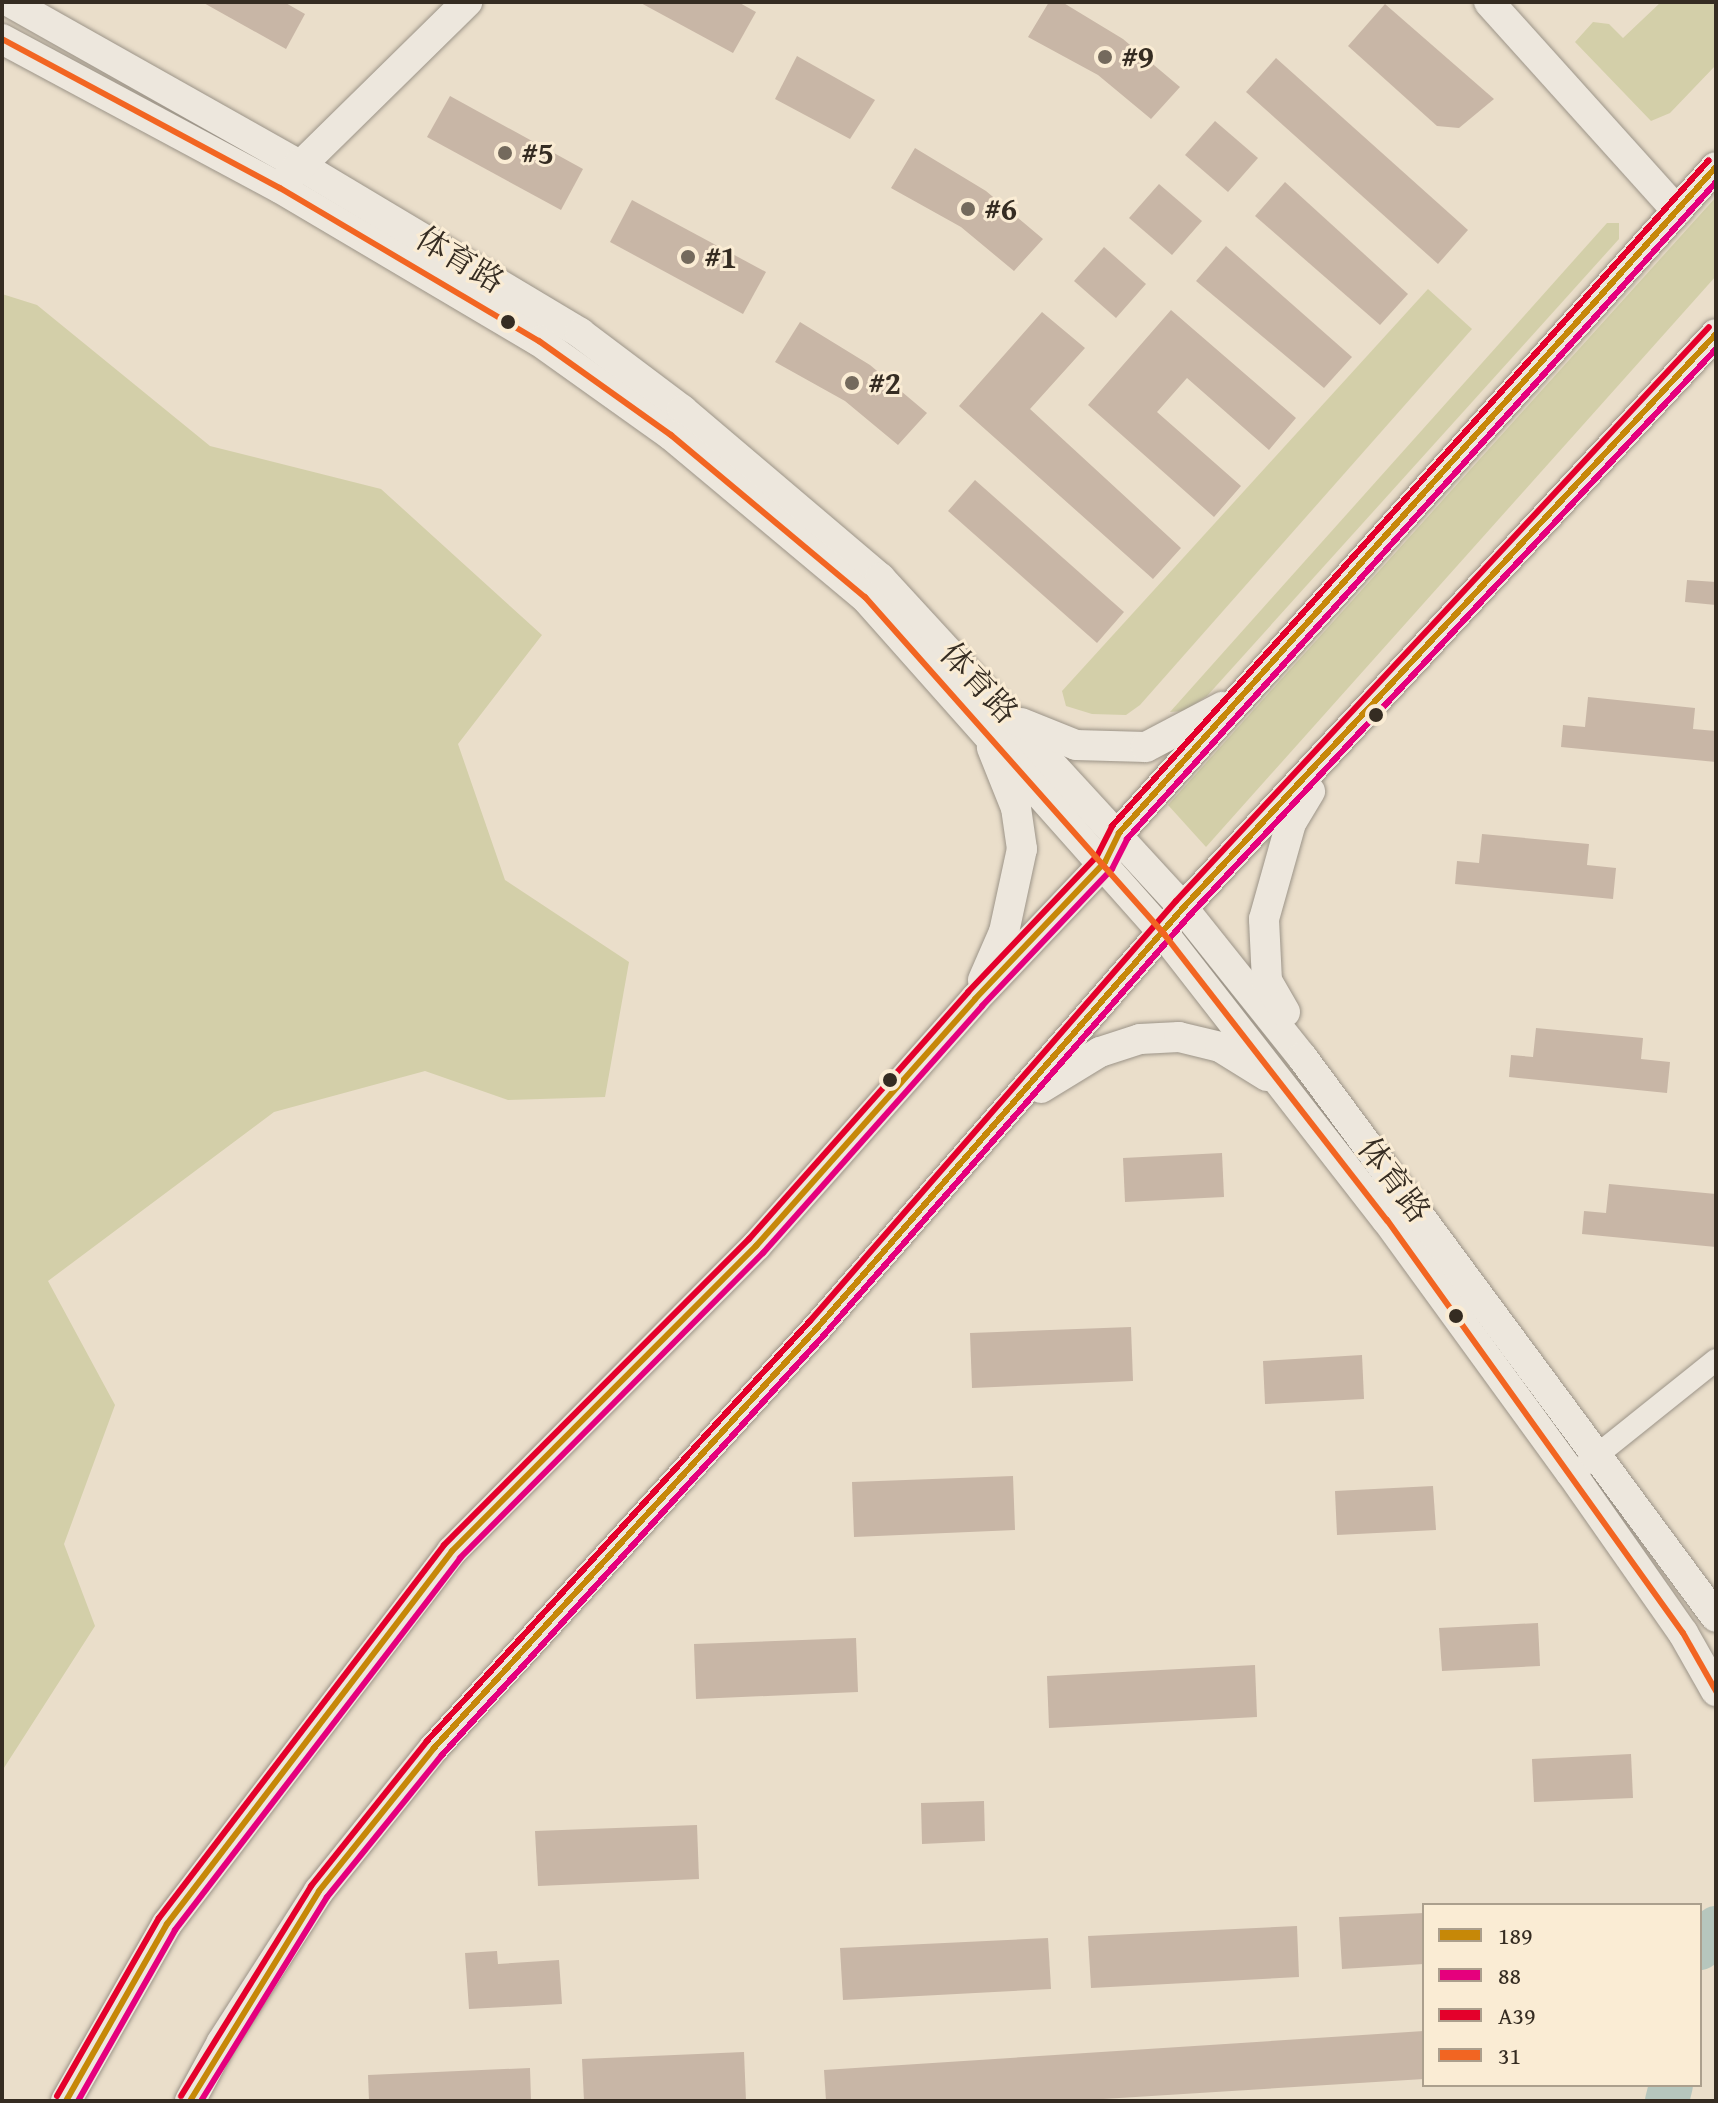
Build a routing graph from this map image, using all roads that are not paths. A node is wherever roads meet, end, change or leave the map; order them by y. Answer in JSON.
{"nodes":[{"id":1,"x":10,"y":2,"type":"edge"},
{"id":2,"x":467,"y":2,"type":"edge"},
{"id":3,"x":1489,"y":2,"type":"edge"},
{"id":4,"x":2,"y":39,"type":"edge"},
{"id":5,"x":298,"y":164,"type":"junction"},
{"id":6,"x":1716,"y":167,"type":"edge"},
{"id":7,"x":280,"y":188,"type":"junction"},
{"id":8,"x":1677,"y":211,"type":"junction"},
{"id":9,"x":1716,"y":334,"type":"edge"},
{"id":10,"x":1245,"y":694,"type":"junction"},
{"id":11,"x":1015,"y":721,"type":"junction"},
{"id":12,"x":986,"y":731,"type":"junction"},
{"id":13,"x":1335,"y":746,"type":"junction"},
{"id":14,"x":1119,"y":833,"type":"junction"},
{"id":15,"x":1105,"y":862,"type":"junction"},
{"id":16,"x":1183,"y":908,"type":"junction"},
{"id":17,"x":1164,"y":934,"type":"junction"},
{"id":18,"x":975,"y":999,"type":"junction"},
{"id":19,"x":1280,"y":1083,"type":"junction"},
{"id":20,"x":1006,"y":1113,"type":"junction"},
{"id":21,"x":1354,"y":1126,"type":"junction"},
{"id":22,"x":1716,"y":1360,"type":"edge"},
{"id":23,"x":1600,"y":1456,"type":"junction"},
{"id":24,"x":1571,"y":1473,"type":"junction"},
{"id":25,"x":1716,"y":1617,"type":"edge"},
{"id":26,"x":1716,"y":1691,"type":"edge"},
{"id":27,"x":66,"y":2101,"type":"edge"},
{"id":28,"x":190,"y":2101,"type":"edge"}],
"edges":[{"from":1,"to":5,"type":"street","name":"体育路"},
{"from":2,"to":5,"type":"street"},
{"from":3,"to":8,"type":"street"},
{"from":4,"to":7,"type":"street","name":"体育路"},
{"from":5,"to":7,"type":"street"},
{"from":5,"to":11,"type":"street","name":"体育路"},
{"from":6,"to":8,"type":"street"},
{"from":7,"to":12,"type":"street","name":"体育路"},
{"from":8,"to":10,"type":"street"},
{"from":9,"to":13,"type":"street"},
{"from":10,"to":11,"type":"street"},
{"from":10,"to":14,"type":"street"},
{"from":11,"to":14,"type":"street","name":"体育路"},
{"from":12,"to":15,"type":"street","name":"体育路"},
{"from":12,"to":18,"type":"street"},
{"from":13,"to":16,"type":"street"},
{"from":13,"to":21,"type":"street"},
{"from":14,"to":15,"type":"street"},
{"from":14,"to":16,"type":"street","name":"体育路"},
{"from":15,"to":17,"type":"street","name":"体育路"},
{"from":15,"to":18,"type":"street"},
{"from":16,"to":17,"type":"street"},
{"from":16,"to":21,"type":"street","name":"体育路"},
{"from":17,"to":19,"type":"street","name":"体育路"},
{"from":17,"to":20,"type":"street"},
{"from":18,"to":27,"type":"street"},
{"from":19,"to":20,"type":"street"},
{"from":19,"to":24,"type":"street","name":"体育路"},
{"from":20,"to":28,"type":"street"},
{"from":21,"to":23,"type":"street","name":"体育路"},
{"from":22,"to":23,"type":"street"},
{"from":23,"to":24,"type":"street"},
{"from":23,"to":25,"type":"street","name":"体育路"},
{"from":24,"to":26,"type":"street","name":"体育路"}]}
